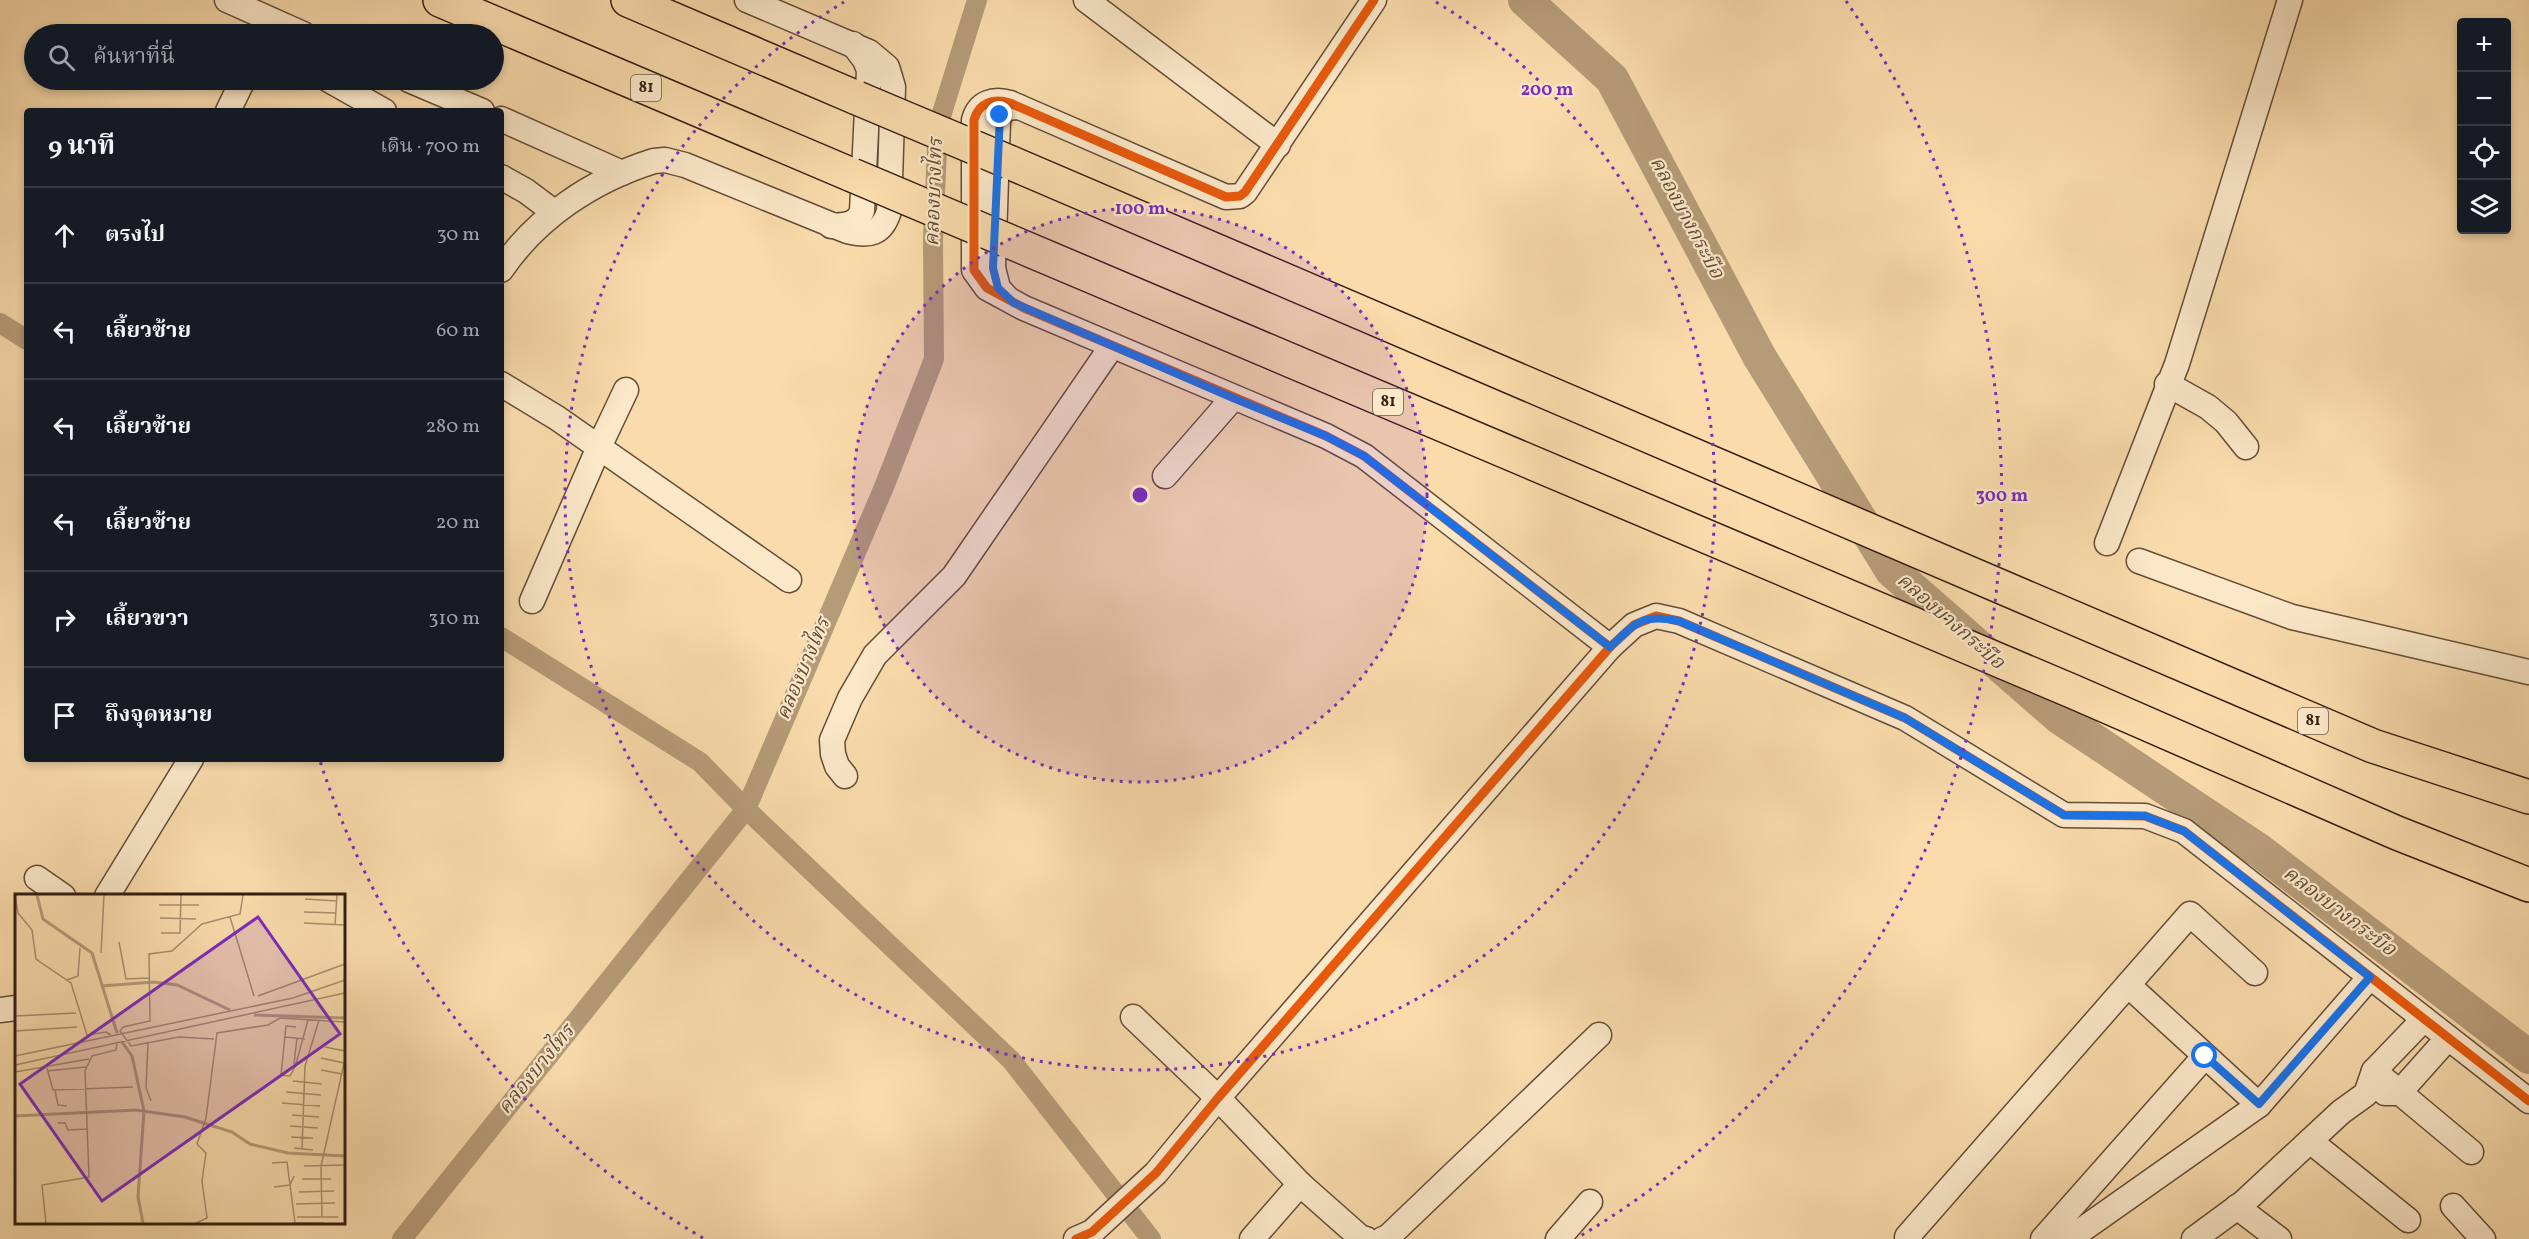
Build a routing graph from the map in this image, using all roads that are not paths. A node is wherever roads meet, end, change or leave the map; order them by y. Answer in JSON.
{"nodes":[{"id":1,"x":227,"y":0,"type":"edge"},
{"id":2,"x":440,"y":0,"type":"edge"},
{"id":3,"x":628,"y":0,"type":"edge"},
{"id":4,"x":747,"y":0,"type":"edge"},
{"id":5,"x":1086,"y":0,"type":"edge"},
{"id":6,"x":1374,"y":0,"type":"edge"},
{"id":7,"x":2289,"y":0,"type":"edge"},
{"id":8,"x":261,"y":24,"type":"edge"},
{"id":9,"x":497,"y":24,"type":"edge"},
{"id":10,"x":504,"y":27,"type":"edge"},
{"id":11,"x":238,"y":90,"type":"edge"},
{"id":12,"x":347,"y":90,"type":"edge"},
{"id":13,"x":433,"y":90,"type":"edge"},
{"id":14,"x":229,"y":108,"type":"edge"},
{"id":15,"x":379,"y":108,"type":"edge"},
{"id":16,"x":475,"y":108,"type":"edge"},
{"id":17,"x":504,"y":120,"type":"edge"},
{"id":18,"x":1278,"y":145,"type":"junction"},
{"id":19,"x":622,"y":173,"type":"junction"},
{"id":20,"x":504,"y":179,"type":"edge"},
{"id":21,"x":554,"y":212,"type":"junction"},
{"id":22,"x":504,"y":266,"type":"edge"},
{"id":23,"x":1112,"y":346,"type":"junction"},
{"id":24,"x":2167,"y":384,"type":"junction"},
{"id":25,"x":504,"y":386,"type":"edge"},
{"id":26,"x":626,"y":390,"type":"dead end"},
{"id":27,"x":1233,"y":398,"type":"junction"},
{"id":28,"x":599,"y":447,"type":"junction"},
{"id":29,"x":2246,"y":447,"type":"dead end"},
{"id":30,"x":1165,"y":476,"type":"dead end"},
{"id":31,"x":2107,"y":543,"type":"dead end"},
{"id":32,"x":2139,"y":561,"type":"dead end"},
{"id":33,"x":789,"y":580,"type":"dead end"},
{"id":34,"x":532,"y":601,"type":"dead end"},
{"id":35,"x":1610,"y":647,"type":"junction"},
{"id":36,"x":2529,"y":672,"type":"edge"},
{"id":37,"x":2373,"y":746,"type":"junction"},
{"id":38,"x":189,"y":762,"type":"edge"},
{"id":39,"x":845,"y":776,"type":"dead end"},
{"id":40,"x":2529,"y":797,"type":"edge"},
{"id":41,"x":2529,"y":810,"type":"edge"},
{"id":42,"x":37,"y":878,"type":"dead end"},
{"id":43,"x":2529,"y":885,"type":"edge"},
{"id":44,"x":60,"y":894,"type":"edge"},
{"id":45,"x":108,"y":894,"type":"edge"},
{"id":46,"x":2255,"y":973,"type":"dead end"},
{"id":47,"x":2370,"y":977,"type":"junction"},
{"id":48,"x":2128,"y":985,"type":"junction"},
{"id":49,"x":15,"y":1008,"type":"edge"},
{"id":50,"x":0,"y":1010,"type":"edge"},
{"id":51,"x":1133,"y":1017,"type":"dead end"},
{"id":52,"x":2424,"y":1019,"type":"junction"},
{"id":53,"x":1599,"y":1035,"type":"dead end"},
{"id":54,"x":2448,"y":1038,"type":"junction"},
{"id":55,"x":2205,"y":1056,"type":"junction"},
{"id":56,"x":2374,"y":1071,"type":"junction"},
{"id":57,"x":2399,"y":1093,"type":"junction"},
{"id":58,"x":2366,"y":1094,"type":"junction"},
{"id":59,"x":1218,"y":1098,"type":"junction"},
{"id":60,"x":2529,"y":1101,"type":"edge"},
{"id":61,"x":2259,"y":1104,"type":"junction"},
{"id":62,"x":2310,"y":1141,"type":"junction"},
{"id":63,"x":2471,"y":1152,"type":"dead end"},
{"id":64,"x":1300,"y":1184,"type":"junction"},
{"id":65,"x":1590,"y":1202,"type":"dead end"},
{"id":66,"x":2453,"y":1206,"type":"dead end"},
{"id":67,"x":2238,"y":1207,"type":"junction"},
{"id":68,"x":2408,"y":1220,"type":"dead end"},
{"id":69,"x":1084,"y":1235,"type":"edge"},
{"id":70,"x":1560,"y":1238,"type":"edge"},
{"id":71,"x":1252,"y":1239,"type":"edge"},
{"id":72,"x":1366,"y":1239,"type":"edge"},
{"id":73,"x":1383,"y":1239,"type":"edge"},
{"id":74,"x":1910,"y":1239,"type":"edge"},
{"id":75,"x":2043,"y":1239,"type":"edge"},
{"id":76,"x":2069,"y":1239,"type":"edge"},
{"id":77,"x":2194,"y":1239,"type":"edge"},
{"id":78,"x":2279,"y":1239,"type":"edge"},
{"id":79,"x":2483,"y":1239,"type":"edge"}],
"edges":[{"from":1,"to":8,"type":"street"},
{"from":2,"to":9,"type":"highway","number":"81","bridge":true},
{"from":3,"to":37,"type":"highway","number":"81","bridge":true},
{"from":4,"to":19,"type":"street"},
{"from":5,"to":18,"type":"street"},
{"from":6,"to":18,"type":"street"},
{"from":7,"to":24,"type":"street"},
{"from":10,"to":43,"type":"highway","number":"81","bridge":true},
{"from":11,"to":14,"type":"street"},
{"from":12,"to":15,"type":"street"},
{"from":13,"to":16,"type":"street"},
{"from":17,"to":19,"type":"street"},
{"from":18,"to":23,"type":"street"},
{"from":19,"to":21,"type":"street"},
{"from":20,"to":21,"type":"street"},
{"from":21,"to":22,"type":"street"},
{"from":23,"to":27,"type":"street"},
{"from":23,"to":39,"type":"street"},
{"from":24,"to":29,"type":"street"},
{"from":24,"to":31,"type":"street"},
{"from":25,"to":28,"type":"street"},
{"from":26,"to":28,"type":"street"},
{"from":27,"to":30,"type":"street"},
{"from":27,"to":35,"type":"street"},
{"from":28,"to":33,"type":"street"},
{"from":28,"to":34,"type":"street"},
{"from":32,"to":36,"type":"street"},
{"from":35,"to":47,"type":"street"},
{"from":35,"to":59,"type":"street"},
{"from":37,"to":40,"type":"highway","number":"81"},
{"from":37,"to":41,"type":"highway","number":"81"},
{"from":38,"to":45,"type":"street"},
{"from":42,"to":44,"type":"street"},
{"from":46,"to":48,"type":"street"},
{"from":47,"to":52,"type":"street"},
{"from":47,"to":61,"type":"street"},
{"from":48,"to":55,"type":"street"},
{"from":48,"to":74,"type":"street"},
{"from":49,"to":50,"type":"street"},
{"from":51,"to":59,"type":"street"},
{"from":52,"to":54,"type":"street"},
{"from":52,"to":56,"type":"street"},
{"from":53,"to":73,"type":"street"},
{"from":54,"to":57,"type":"street"},
{"from":54,"to":60,"type":"street"},
{"from":55,"to":61,"type":"street"},
{"from":55,"to":75,"type":"street"},
{"from":56,"to":57,"type":"street"},
{"from":56,"to":58,"type":"street"},
{"from":57,"to":58,"type":"street"},
{"from":57,"to":63,"type":"street"},
{"from":58,"to":62,"type":"street"},
{"from":59,"to":64,"type":"street"},
{"from":59,"to":69,"type":"street"},
{"from":61,"to":76,"type":"street"},
{"from":62,"to":67,"type":"street"},
{"from":62,"to":68,"type":"street"},
{"from":64,"to":71,"type":"street"},
{"from":64,"to":72,"type":"street"},
{"from":65,"to":70,"type":"street"},
{"from":66,"to":79,"type":"street"},
{"from":67,"to":77,"type":"street"},
{"from":67,"to":78,"type":"street"}]}
